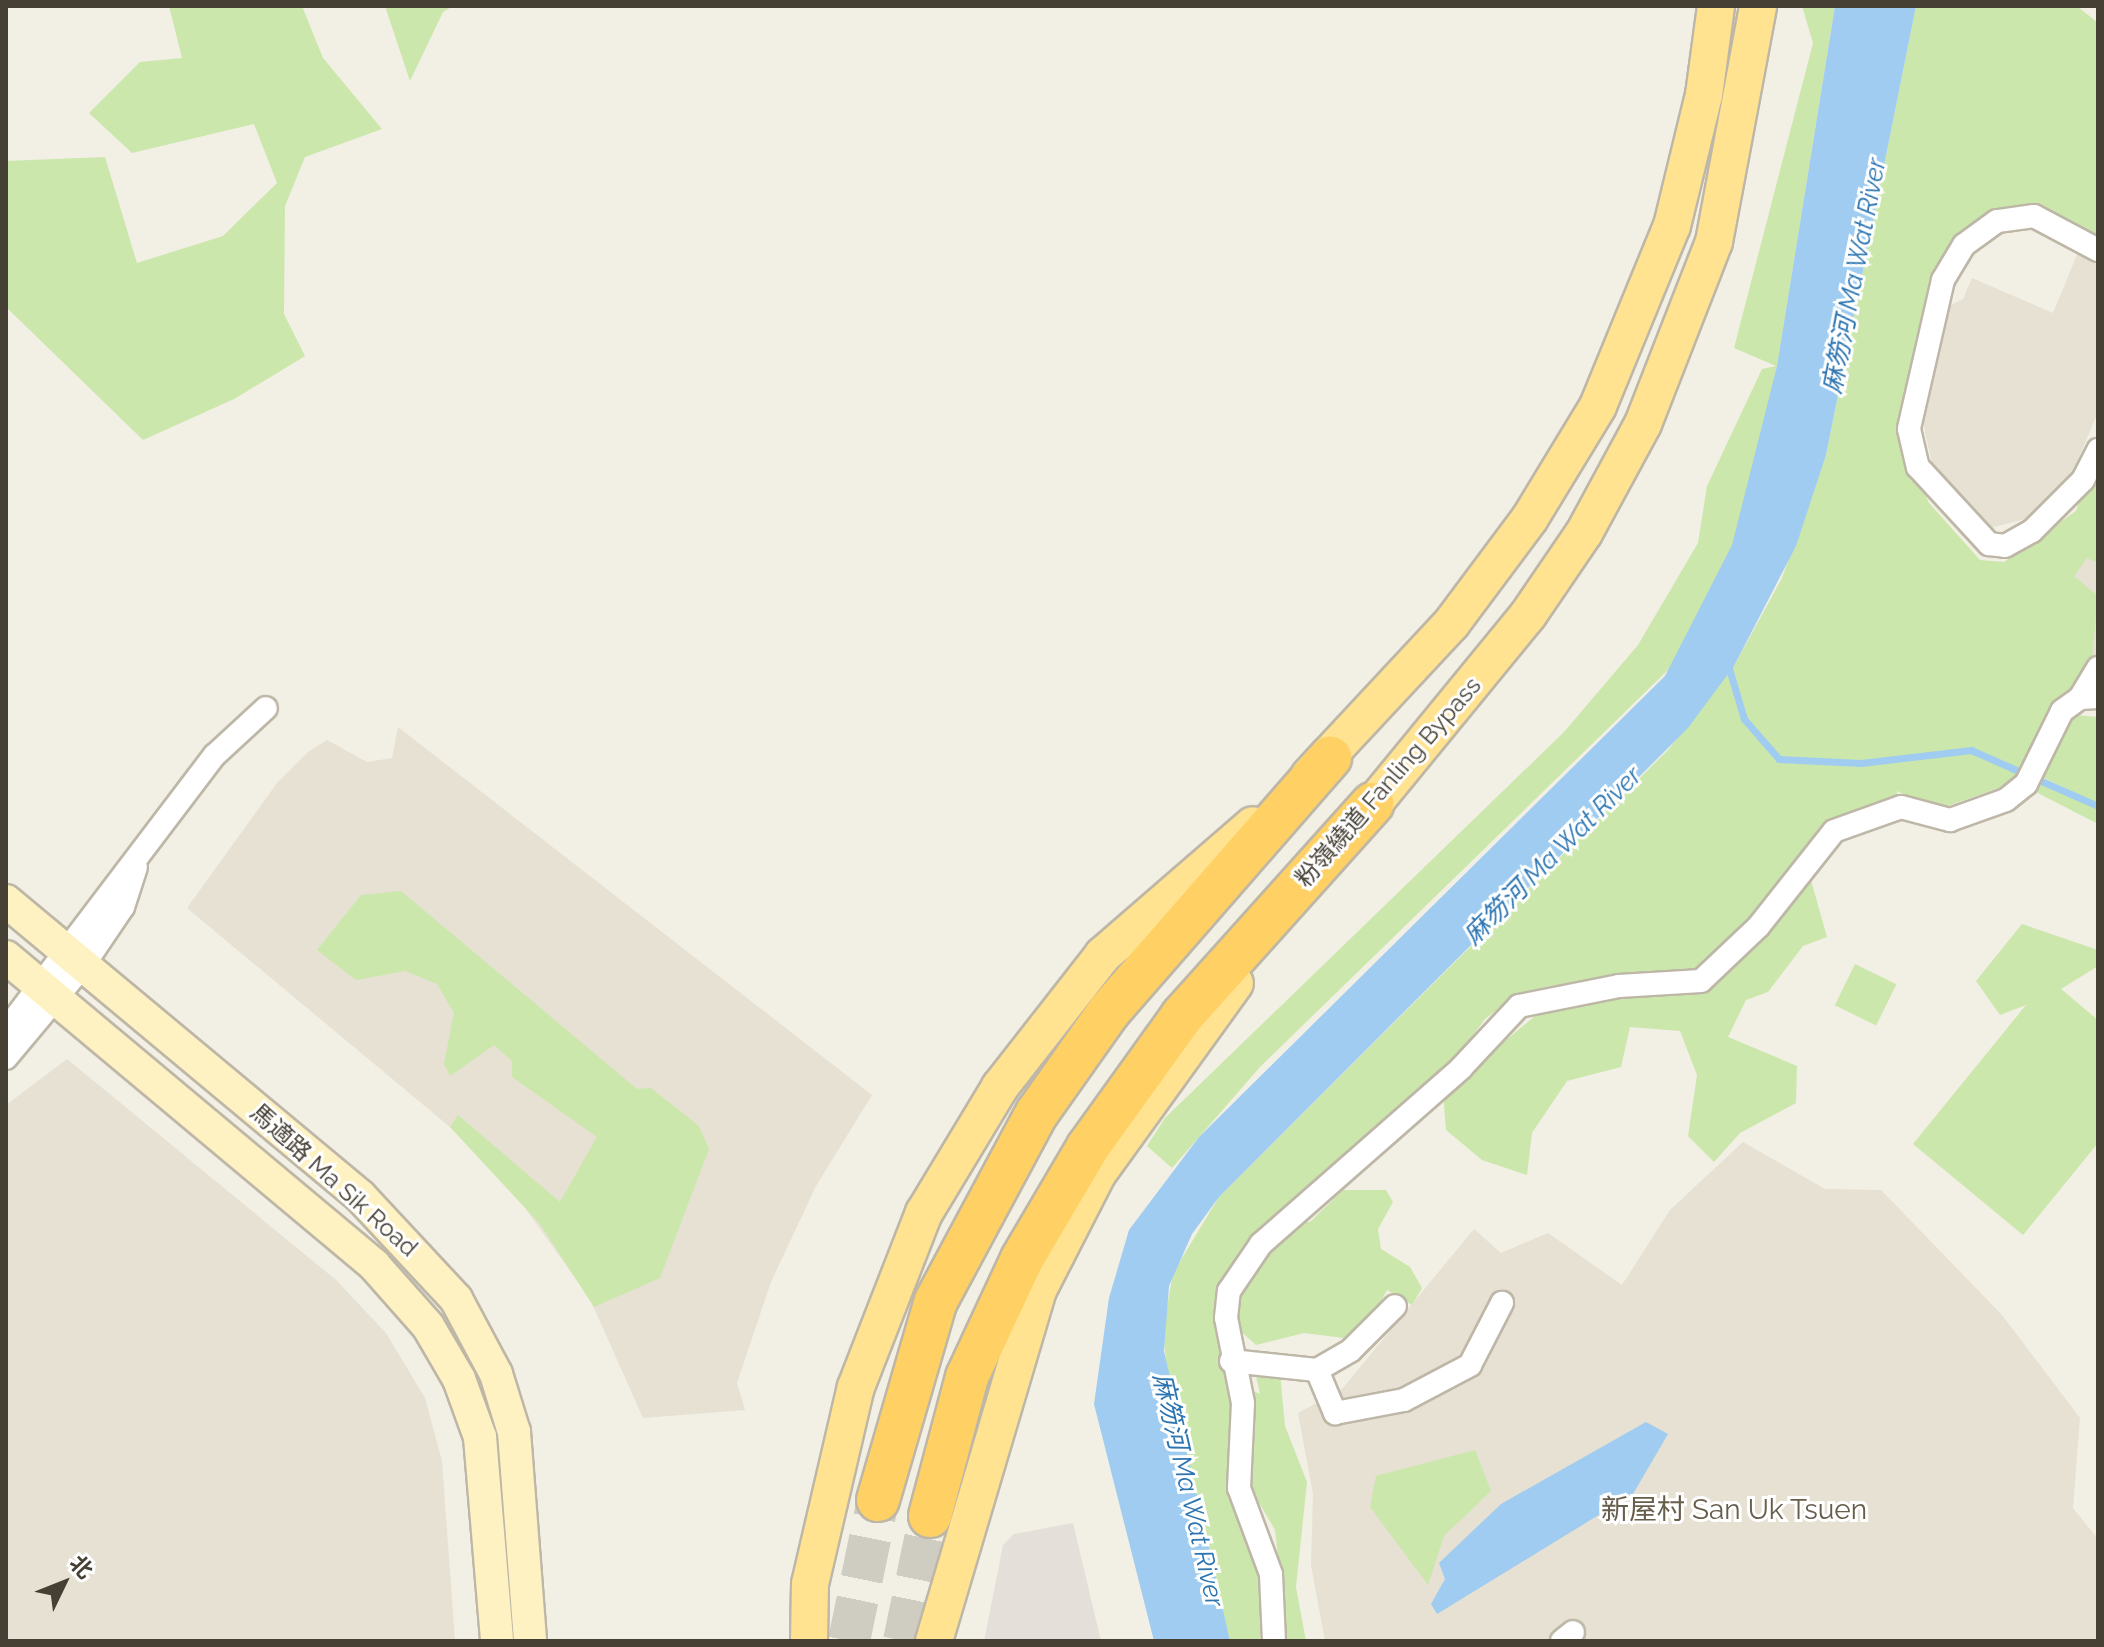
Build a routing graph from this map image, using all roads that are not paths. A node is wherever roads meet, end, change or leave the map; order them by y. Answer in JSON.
{"nodes":[{"id":1,"x":1716,"y":6,"type":"edge"},
{"id":2,"x":1758,"y":6,"type":"edge"},
{"id":3,"x":2098,"y":250,"type":"edge"},
{"id":4,"x":2098,"y":450,"type":"edge"},
{"id":5,"x":2098,"y":668,"type":"edge"},
{"id":6,"x":2080,"y":702,"type":"edge"},
{"id":7,"x":266,"y":708,"type":"dead end"},
{"id":8,"x":1330,"y":758,"type":"junction"},
{"id":9,"x":1372,"y":804,"type":"junction"},
{"id":10,"x":6,"y":901,"type":"edge"},
{"id":11,"x":6,"y":957,"type":"edge"},
{"id":12,"x":72,"y":957,"type":"junction"},
{"id":13,"x":46,"y":992,"type":"junction"},
{"id":14,"x":6,"y":1030,"type":"edge"},
{"id":15,"x":6,"y":1058,"type":"edge"},
{"id":16,"x":1502,"y":1303,"type":"dead end"},
{"id":17,"x":1395,"y":1306,"type":"dead end"},
{"id":18,"x":1231,"y":1361,"type":"junction"},
{"id":19,"x":1317,"y":1370,"type":"junction"},
{"id":20,"x":878,"y":1500,"type":"tunnel mouth"},
{"id":21,"x":930,"y":1516,"type":"tunnel mouth"},
{"id":22,"x":497,"y":1641,"type":"edge"},
{"id":23,"x":530,"y":1641,"type":"edge"},
{"id":24,"x":809,"y":1641,"type":"edge"},
{"id":25,"x":934,"y":1641,"type":"edge"},
{"id":26,"x":1274,"y":1641,"type":"edge"}],
"edges":[{"from":1,"to":8,"type":"main road"},
{"from":2,"to":9,"type":"main road","name":"粉嶺繞道 Fanling Bypass"},
{"from":3,"to":4,"type":"street"},
{"from":5,"to":6,"type":"street"},
{"from":6,"to":18,"type":"street"},
{"from":7,"to":12,"type":"street"},
{"from":8,"to":20,"type":"highway"},
{"from":8,"to":24,"type":"main road"},
{"from":9,"to":21,"type":"highway","name":"粉嶺繞道 Fanling Bypass"},
{"from":9,"to":25,"type":"main road"},
{"from":10,"to":12,"type":"main road","name":"馬適路 Ma Sik Road"},
{"from":11,"to":13,"type":"main road","name":"馬適路 Ma Sik Road"},
{"from":12,"to":13,"type":"street"},
{"from":12,"to":23,"type":"main road","name":"馬適路 Ma Sik Road"},
{"from":13,"to":14,"type":"street"},
{"from":13,"to":15,"type":"street"},
{"from":13,"to":22,"type":"main road","name":"馬適路 Ma Sik Road"},
{"from":16,"to":19,"type":"street"},
{"from":17,"to":19,"type":"street"},
{"from":18,"to":19,"type":"street"},
{"from":18,"to":26,"type":"street"}]}
